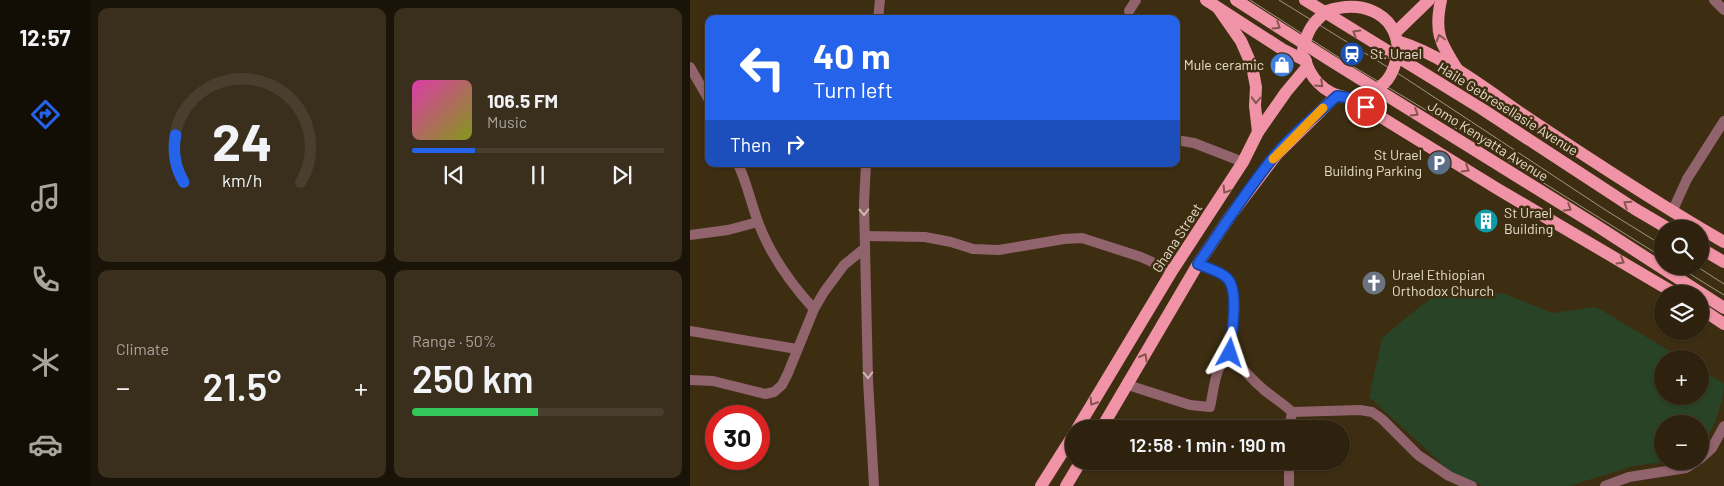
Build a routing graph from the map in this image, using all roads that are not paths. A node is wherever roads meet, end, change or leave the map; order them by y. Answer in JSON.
{"nodes":[{"id":1,"x":880,"y":0,"type":"edge"},
{"id":2,"x":1136,"y":0,"type":"edge"},
{"id":3,"x":1206,"y":0,"type":"edge"},
{"id":4,"x":1236,"y":0,"type":"edge"},
{"id":5,"x":1305,"y":0,"type":"edge"},
{"id":6,"x":1429,"y":0,"type":"edge"},
{"id":7,"x":1441,"y":0,"type":"edge"},
{"id":8,"x":1714,"y":0,"type":"edge"},
{"id":9,"x":1358,"y":2,"type":"edge"},
{"id":10,"x":1218,"y":8,"type":"junction"},
{"id":11,"x":1724,"y":10,"type":"edge"},
{"id":12,"x":1129,"y":11,"type":"dead end"},
{"id":13,"x":878,"y":15,"type":"edge"},
{"id":14,"x":1396,"y":42,"type":"junction"},
{"id":15,"x":1305,"y":59,"type":"junction"},
{"id":16,"x":690,"y":67,"type":"edge"},
{"id":17,"x":1458,"y":71,"type":"junction"},
{"id":18,"x":705,"y":79,"type":"edge"},
{"id":19,"x":698,"y":80,"type":"junction"},
{"id":20,"x":705,"y":93,"type":"edge"},
{"id":21,"x":1344,"y":97,"type":"junction"},
{"id":22,"x":1724,"y":120,"type":"edge"},
{"id":23,"x":1258,"y":132,"type":"junction"},
{"id":24,"x":1180,"y":141,"type":"edge"},
{"id":25,"x":1243,"y":162,"type":"junction"},
{"id":26,"x":740,"y":167,"type":"edge"},
{"id":27,"x":868,"y":167,"type":"edge"},
{"id":28,"x":1672,"y":212,"type":"junction"},
{"id":29,"x":1654,"y":220,"type":"edge"},
{"id":30,"x":758,"y":222,"type":"junction"},
{"id":31,"x":690,"y":235,"type":"edge"},
{"id":32,"x":865,"y":236,"type":"junction"},
{"id":33,"x":1724,"y":242,"type":"edge"},
{"id":34,"x":865,"y":248,"type":"junction"},
{"id":35,"x":1709,"y":253,"type":"edge"},
{"id":36,"x":1724,"y":262,"type":"edge"},
{"id":37,"x":1198,"y":264,"type":"junction"},
{"id":38,"x":1172,"y":271,"type":"junction"},
{"id":39,"x":1661,"y":285,"type":"edge"},
{"id":40,"x":1724,"y":308,"type":"edge"},
{"id":41,"x":814,"y":309,"type":"junction"},
{"id":42,"x":1709,"y":314,"type":"edge"},
{"id":43,"x":1724,"y":324,"type":"edge"},
{"id":44,"x":690,"y":331,"type":"edge"},
{"id":45,"x":797,"y":348,"type":"junction"},
{"id":46,"x":1230,"y":353,"type":"junction"},
{"id":47,"x":690,"y":380,"type":"edge"},
{"id":48,"x":1128,"y":385,"type":"junction"},
{"id":49,"x":1292,"y":412,"type":"junction"},
{"id":50,"x":1082,"y":420,"type":"edge"},
{"id":51,"x":1107,"y":420,"type":"edge"},
{"id":52,"x":1291,"y":420,"type":"edge"},
{"id":53,"x":1724,"y":426,"type":"edge"},
{"id":54,"x":1065,"y":448,"type":"edge"},
{"id":55,"x":1709,"y":451,"type":"edge"},
{"id":56,"x":1076,"y":470,"type":"edge"},
{"id":57,"x":1289,"y":470,"type":"edge"},
{"id":58,"x":1673,"y":470,"type":"edge"},
{"id":59,"x":874,"y":486,"type":"edge"},
{"id":60,"x":1041,"y":486,"type":"edge"},
{"id":61,"x":1066,"y":486,"type":"edge"},
{"id":62,"x":1289,"y":486,"type":"edge"},
{"id":63,"x":1472,"y":486,"type":"edge"},
{"id":64,"x":1605,"y":486,"type":"edge"}],
"edges":[{"from":1,"to":13,"type":"street"},
{"from":2,"to":12,"type":"street"},
{"from":3,"to":10,"type":"main road"},
{"from":4,"to":40,"type":"main road","name":"Jomo Kenyatta Avenue","one_way":true},
{"from":29,"to":5,"type":"main road","name":"Haile Gebresellasie Avenue","one_way":true},
{"from":6,"to":14,"type":"main road"},
{"from":17,"to":7,"type":"main road","one_way":true},
{"from":8,"to":11,"type":"street"},
{"from":9,"to":14,"type":"main road"},
{"from":9,"to":15,"type":"main road","bridge":true},
{"from":10,"to":15,"type":"main road"},
{"from":10,"to":23,"type":"main road","one_way":true},
{"from":14,"to":17,"type":"main road","name":"Haile Gebresellasie Avenue"},
{"from":14,"to":21,"type":"main road","bridge":true},
{"from":15,"to":21,"type":"main road","one_way":true},
{"from":15,"to":23,"type":"main road","name":"Ghana Street"},
{"from":16,"to":19,"type":"street"},
{"from":17,"to":28,"type":"main road","name":"Haile Gebresellasie Avenue"},
{"from":18,"to":19,"type":"street"},
{"from":19,"to":20,"type":"street"},
{"from":21,"to":37,"type":"main road"},
{"from":21,"to":39,"type":"main road","one_way":true},
{"from":22,"to":28,"type":"street"},
{"from":23,"to":25,"type":"main road","name":"Ghana Street"},
{"from":24,"to":25,"type":"street"},
{"from":25,"to":38,"type":"main road","name":"Ghana Street","one_way":true},
{"from":26,"to":30,"type":"street"},
{"from":27,"to":32,"type":"street","one_way":true},
{"from":28,"to":33,"type":"main road","name":"Haile Gebresellasie Avenue"},
{"from":30,"to":31,"type":"street"},
{"from":30,"to":41,"type":"street"},
{"from":32,"to":34,"type":"street"},
{"from":32,"to":38,"type":"street"},
{"from":34,"to":41,"type":"street"},
{"from":34,"to":59,"type":"street","one_way":true},
{"from":35,"to":36,"type":"main road"},
{"from":37,"to":46,"type":"street"},
{"from":48,"to":37,"type":"main road","one_way":true},
{"from":38,"to":50,"type":"main road","name":"Ghana Street","one_way":true},
{"from":41,"to":45,"type":"street"},
{"from":42,"to":43,"type":"main road"},
{"from":44,"to":45,"type":"street"},
{"from":45,"to":47,"type":"street"},
{"from":46,"to":48,"type":"street"},
{"from":46,"to":49,"type":"street"},
{"from":48,"to":51,"type":"main road"},
{"from":49,"to":52,"type":"street"},
{"from":49,"to":63,"type":"street"},
{"from":53,"to":55,"type":"street"},
{"from":54,"to":60,"type":"main road"},
{"from":56,"to":61,"type":"main road"},
{"from":57,"to":62,"type":"street"},
{"from":58,"to":64,"type":"street"}]}
